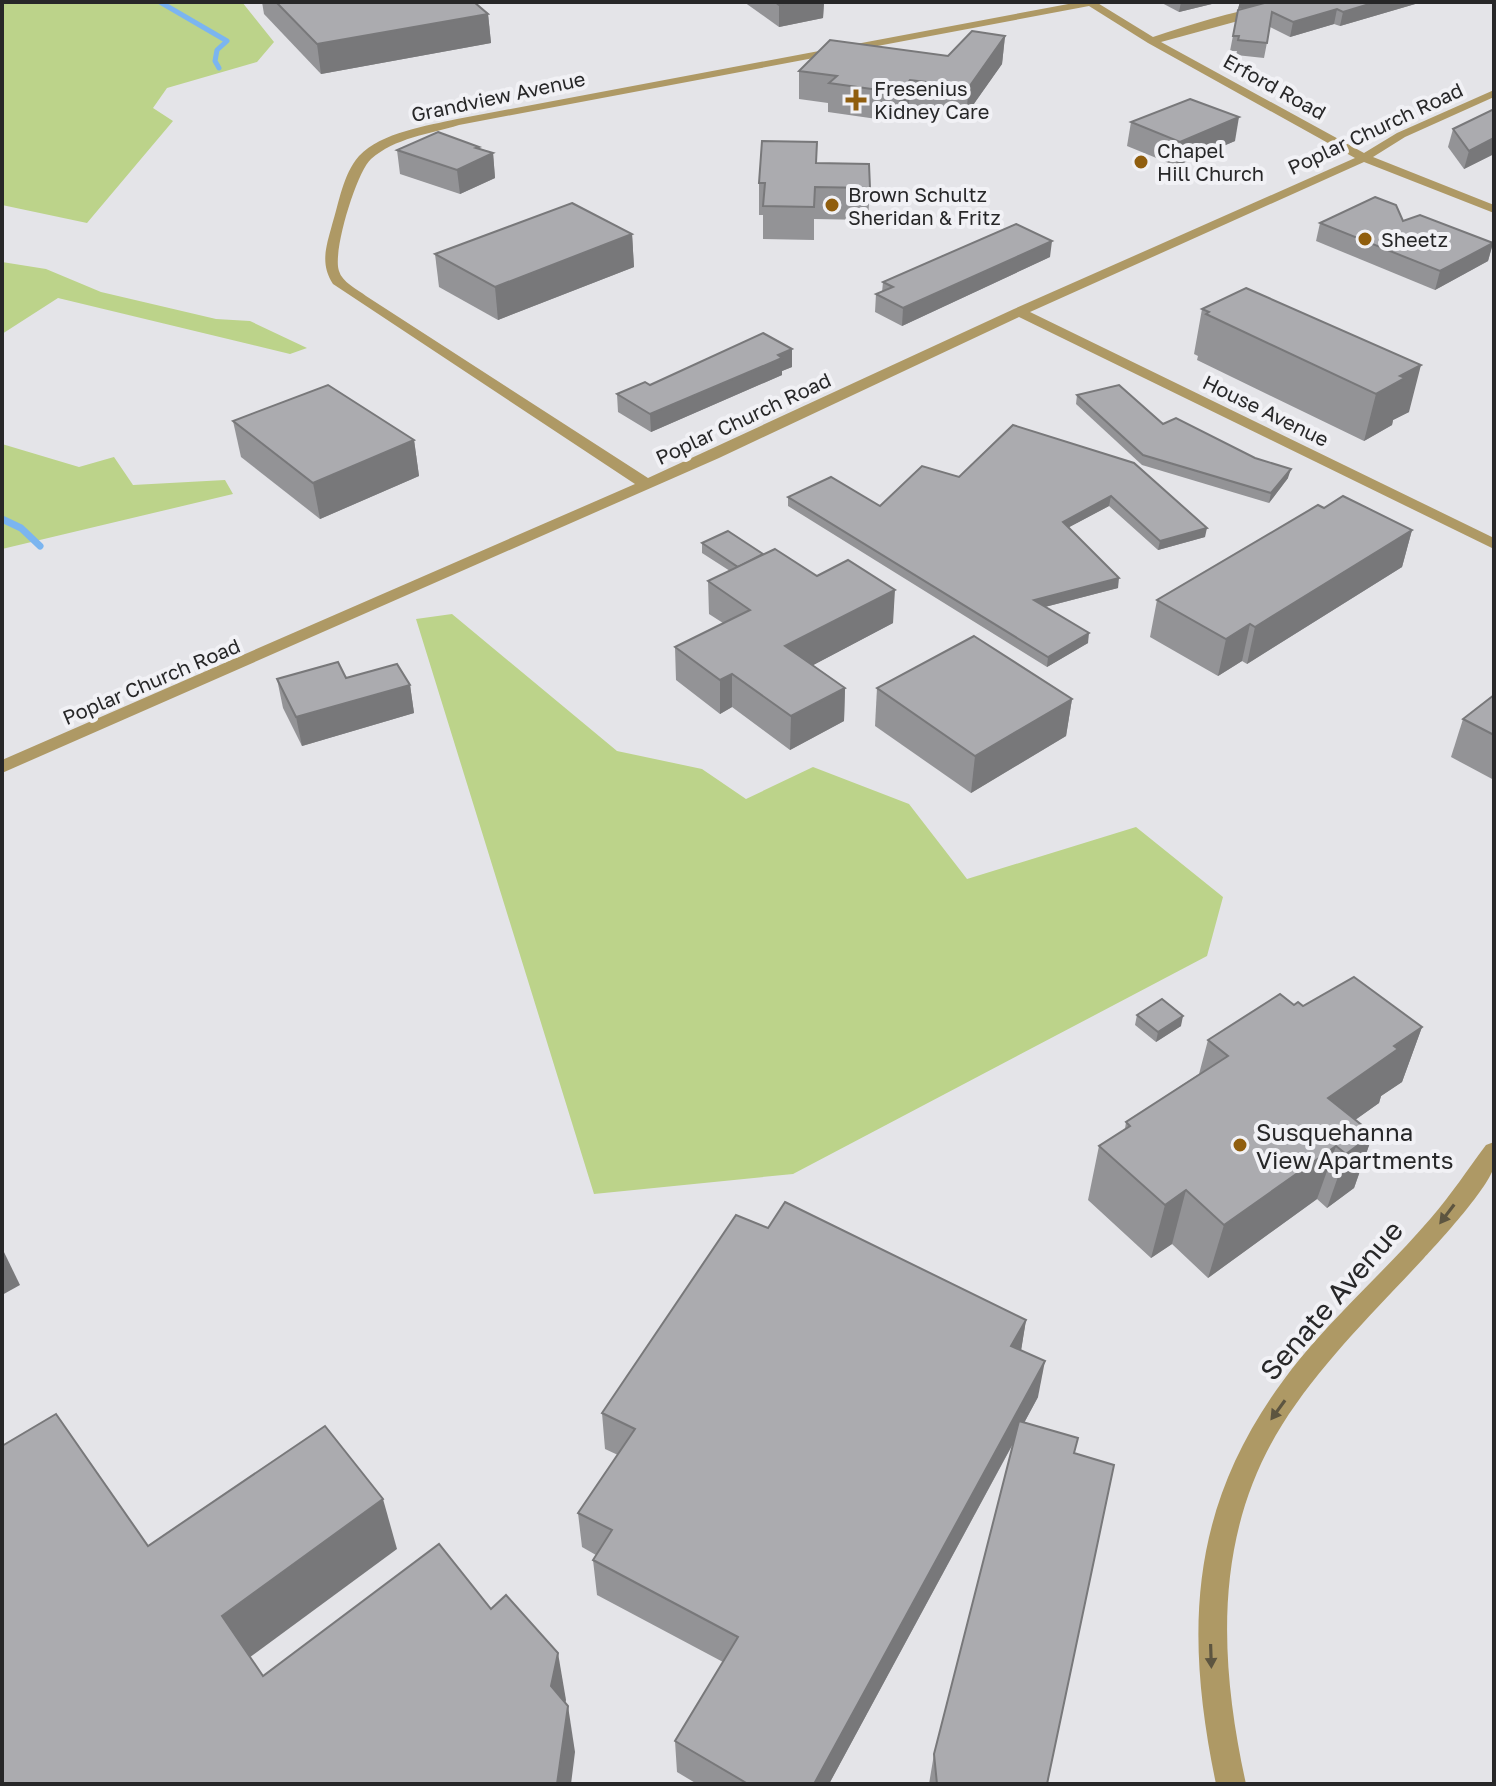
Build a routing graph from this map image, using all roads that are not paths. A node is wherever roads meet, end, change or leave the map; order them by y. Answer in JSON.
{"nodes":[{"id":1,"x":1089,"y":2,"type":"edge"},
{"id":2,"x":1303,"y":2,"type":"edge"},
{"id":3,"x":1152,"y":41,"type":"junction"},
{"id":4,"x":1494,"y":93,"type":"edge"},
{"id":5,"x":1364,"y":158,"type":"junction"},
{"id":6,"x":1494,"y":209,"type":"edge"},
{"id":7,"x":1019,"y":312,"type":"junction"},
{"id":8,"x":646,"y":484,"type":"junction"},
{"id":9,"x":1494,"y":544,"type":"edge"},
{"id":10,"x":2,"y":767,"type":"edge"},
{"id":11,"x":1494,"y":1151,"type":"edge"},
{"id":12,"x":1231,"y":1784,"type":"edge"}],
"edges":[{"from":1,"to":3,"type":"street","name":"Erford Road"},
{"from":1,"to":8,"type":"street","name":"Grandview Avenue"},
{"from":2,"to":3,"type":"street"},
{"from":3,"to":5,"type":"street","name":"Erford Road"},
{"from":4,"to":5,"type":"street","name":"Poplar Church Road"},
{"from":5,"to":6,"type":"street","name":"Erford Road"},
{"from":5,"to":7,"type":"street","name":"Poplar Church Road"},
{"from":7,"to":8,"type":"street","name":"Poplar Church Road"},
{"from":7,"to":9,"type":"street","name":"House Avenue"},
{"from":8,"to":10,"type":"street","name":"Poplar Church Road"},
{"from":11,"to":12,"type":"street","name":"Senate Avenue","one_way":true}]}
